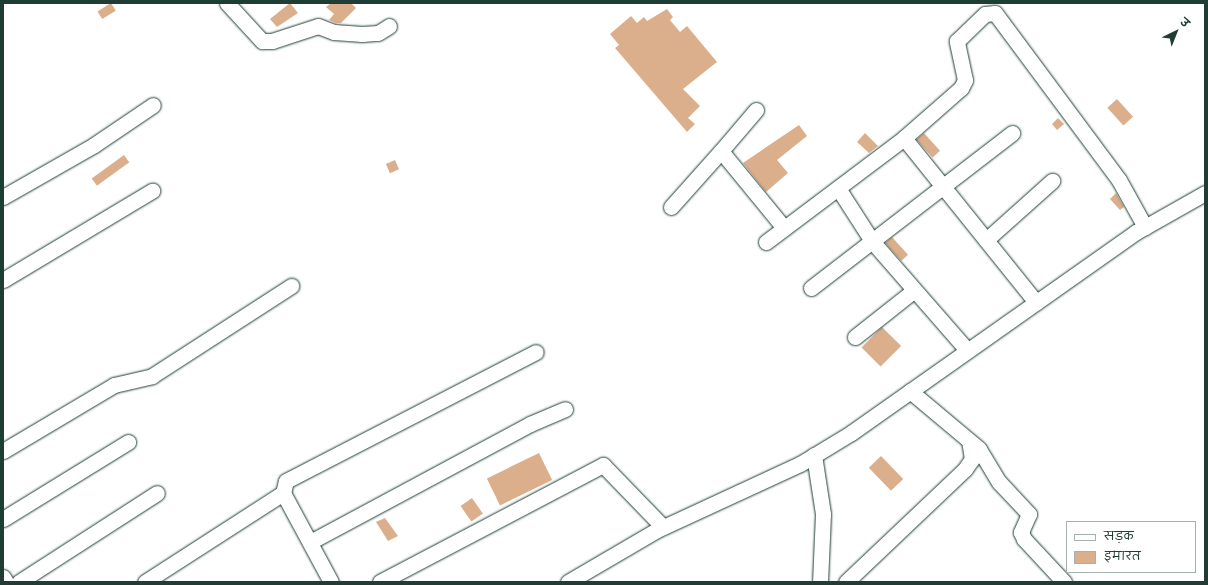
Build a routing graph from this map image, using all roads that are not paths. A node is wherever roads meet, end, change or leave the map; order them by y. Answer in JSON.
{"nodes":[{"id":1,"x":227,"y":3,"type":"edge"},
{"id":2,"x":389,"y":26,"type":"dead end"},
{"id":3,"x":154,"y":104,"type":"dead end"},
{"id":4,"x":756,"y":110,"type":"dead end"},
{"id":5,"x":1012,"y":133,"type":"dead end"},
{"id":6,"x":904,"y":138,"type":"junction"},
{"id":7,"x":721,"y":151,"type":"junction"},
{"id":8,"x":1052,"y":181,"type":"dead end"},
{"id":9,"x":943,"y":186,"type":"junction"},
{"id":10,"x":838,"y":188,"type":"junction"},
{"id":11,"x":152,"y":191,"type":"dead end"},
{"id":12,"x":1205,"y":193,"type":"edge"},
{"id":13,"x":3,"y":197,"type":"edge"},
{"id":14,"x":670,"y":207,"type":"dead end"},
{"id":15,"x":1145,"y":227,"type":"junction"},
{"id":16,"x":784,"y":228,"type":"junction"},
{"id":17,"x":986,"y":240,"type":"junction"},
{"id":18,"x":872,"y":241,"type":"junction"},
{"id":19,"x":766,"y":242,"type":"dead end"},
{"id":20,"x":3,"y":280,"type":"edge"},
{"id":21,"x":291,"y":286,"type":"dead end"},
{"id":22,"x":811,"y":288,"type":"dead end"},
{"id":23,"x":913,"y":290,"type":"junction"},
{"id":24,"x":1036,"y":302,"type":"junction"},
{"id":25,"x":855,"y":337,"type":"dead end"},
{"id":26,"x":967,"y":350,"type":"junction"},
{"id":27,"x":536,"y":352,"type":"dead end"},
{"id":28,"x":910,"y":391,"type":"junction"},
{"id":29,"x":565,"y":409,"type":"dead end"},
{"id":30,"x":969,"y":441,"type":"junction"},
{"id":31,"x":128,"y":442,"type":"dead end"},
{"id":32,"x":3,"y":451,"type":"edge"},
{"id":33,"x":814,"y":455,"type":"junction"},
{"id":34,"x":157,"y":493,"type":"dead end"},
{"id":35,"x":283,"y":493,"type":"junction"},
{"id":36,"x":3,"y":519,"type":"edge"},
{"id":37,"x":662,"y":528,"type":"junction"},
{"id":38,"x":310,"y":542,"type":"junction"},
{"id":39,"x":3,"y":577,"type":"edge"},
{"id":40,"x":6,"y":582,"type":"edge"},
{"id":41,"x":19,"y":582,"type":"edge"},
{"id":42,"x":145,"y":582,"type":"edge"},
{"id":43,"x":331,"y":582,"type":"edge"},
{"id":44,"x":380,"y":582,"type":"edge"},
{"id":45,"x":568,"y":582,"type":"edge"},
{"id":46,"x":820,"y":582,"type":"edge"},
{"id":47,"x":846,"y":582,"type":"edge"},
{"id":48,"x":1064,"y":582,"type":"edge"}],
"edges":[{"from":1,"to":2,"type":"street"},
{"from":3,"to":13,"type":"street"},
{"from":4,"to":7,"type":"street"},
{"from":5,"to":9,"type":"street"},
{"from":6,"to":9,"type":"street"},
{"from":6,"to":10,"type":"street"},
{"from":6,"to":15,"type":"street"},
{"from":7,"to":14,"type":"street"},
{"from":7,"to":16,"type":"street"},
{"from":8,"to":17,"type":"street"},
{"from":9,"to":17,"type":"street"},
{"from":9,"to":18,"type":"street"},
{"from":10,"to":16,"type":"street"},
{"from":10,"to":18,"type":"street"},
{"from":11,"to":20,"type":"street"},
{"from":12,"to":15,"type":"street"},
{"from":15,"to":24,"type":"street"},
{"from":16,"to":19,"type":"street"},
{"from":17,"to":24,"type":"street"},
{"from":18,"to":22,"type":"street"},
{"from":18,"to":23,"type":"street"},
{"from":21,"to":32,"type":"street"},
{"from":23,"to":25,"type":"street"},
{"from":23,"to":26,"type":"street"},
{"from":24,"to":26,"type":"street"},
{"from":26,"to":28,"type":"street"},
{"from":27,"to":35,"type":"street"},
{"from":28,"to":30,"type":"street"},
{"from":28,"to":33,"type":"street"},
{"from":29,"to":38,"type":"street"},
{"from":30,"to":47,"type":"street"},
{"from":30,"to":48,"type":"street"},
{"from":31,"to":36,"type":"street"},
{"from":33,"to":37,"type":"street"},
{"from":33,"to":46,"type":"street"},
{"from":34,"to":41,"type":"street"},
{"from":35,"to":38,"type":"street"},
{"from":35,"to":42,"type":"street"},
{"from":37,"to":44,"type":"street"},
{"from":37,"to":45,"type":"street"},
{"from":38,"to":43,"type":"street"},
{"from":39,"to":40,"type":"street"}]}
